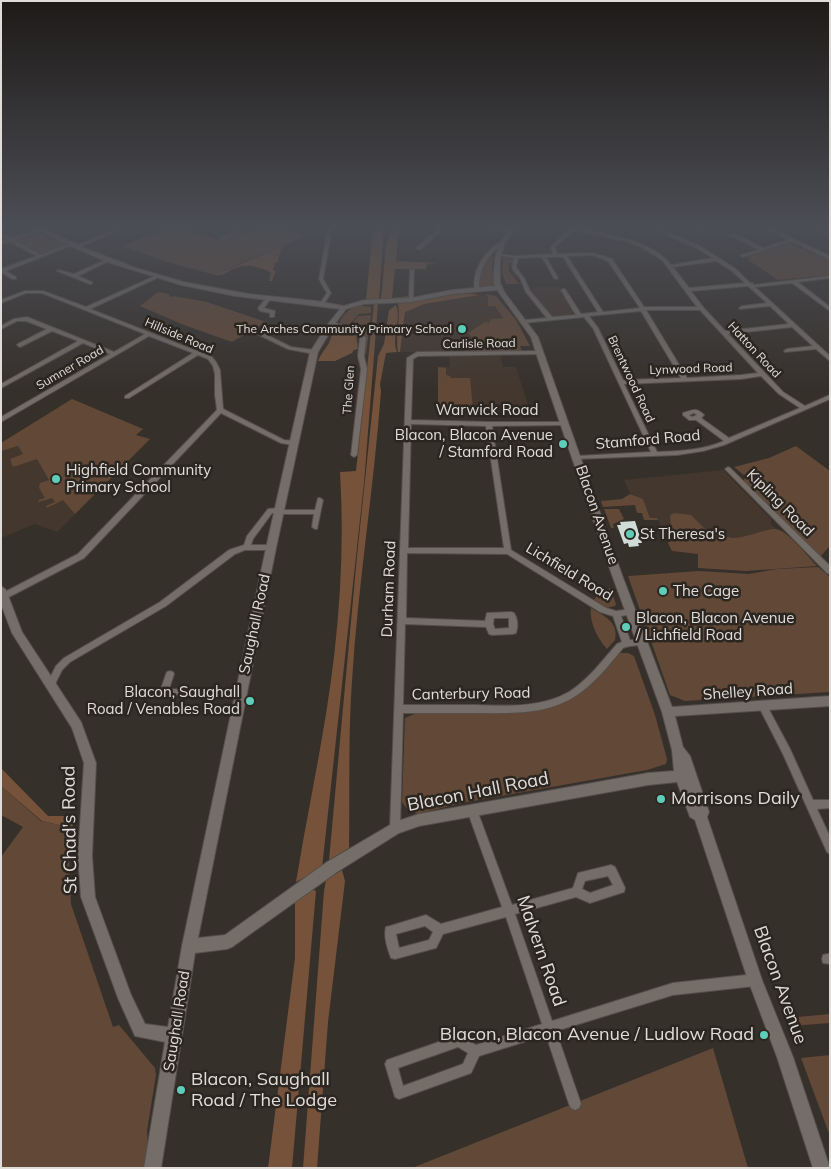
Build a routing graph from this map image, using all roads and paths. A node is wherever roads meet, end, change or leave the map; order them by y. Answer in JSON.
{"nodes":[{"id":1,"x":145,"y":283,"type":"edge"},
{"id":2,"x":180,"y":283,"type":"edge"},
{"id":3,"x":323,"y":283,"type":"edge"},
{"id":4,"x":412,"y":283,"type":"edge"},
{"id":5,"x":477,"y":283,"type":"edge"},
{"id":6,"x":498,"y":283,"type":"edge"},
{"id":7,"x":524,"y":283,"type":"edge"},
{"id":8,"x":582,"y":283,"type":"edge"},
{"id":9,"x":625,"y":283,"type":"edge"},
{"id":10,"x":682,"y":283,"type":"edge"},
{"id":11,"x":749,"y":283,"type":"edge"},
{"id":12,"x":778,"y":283,"type":"edge"},
{"id":13,"x":796,"y":283,"type":"edge"},
{"id":14,"x":752,"y":285,"type":"junction"},
{"id":15,"x":499,"y":288,"type":"junction"},
{"id":16,"x":477,"y":290,"type":"junction"},
{"id":17,"x":563,"y":290,"type":"dead end"},
{"id":18,"x":687,"y":290,"type":"junction"},
{"id":19,"x":268,"y":298,"type":"junction"},
{"id":20,"x":411,"y":300,"type":"junction"},
{"id":21,"x":1,"y":302,"type":"edge"},
{"id":22,"x":322,"y":303,"type":"junction"},
{"id":23,"x":772,"y":304,"type":"junction"},
{"id":24,"x":344,"y":308,"type":"junction"},
{"id":25,"x":701,"y":308,"type":"junction"},
{"id":26,"x":742,"y":308,"type":"dead end"},
{"id":27,"x":86,"y":309,"type":"junction"},
{"id":28,"x":643,"y":309,"type":"junction"},
{"id":29,"x":829,"y":312,"type":"edge"},
{"id":30,"x":601,"y":313,"type":"junction"},
{"id":31,"x":582,"y":315,"type":"junction"},
{"id":32,"x":272,"y":316,"type":"dead end"},
{"id":33,"x":551,"y":319,"type":"junction"},
{"id":34,"x":525,"y":322,"type":"junction"},
{"id":35,"x":330,"y":324,"type":"junction"},
{"id":36,"x":793,"y":325,"type":"junction"},
{"id":37,"x":1,"y":328,"type":"edge"},
{"id":38,"x":51,"y":329,"type":"junction"},
{"id":39,"x":724,"y":333,"type":"junction"},
{"id":40,"x":149,"y":334,"type":"junction"},
{"id":41,"x":259,"y":335,"type":"dead end"},
{"id":42,"x":81,"y":342,"type":"junction"},
{"id":43,"x":20,"y":345,"type":"dead end"},
{"id":44,"x":818,"y":347,"type":"junction"},
{"id":45,"x":787,"y":351,"type":"dead end"},
{"id":46,"x":314,"y":352,"type":"junction"},
{"id":47,"x":197,"y":353,"type":"junction"},
{"id":48,"x":540,"y":353,"type":"junction"},
{"id":49,"x":114,"y":354,"type":"junction"},
{"id":50,"x":417,"y":354,"type":"joint"},
{"id":51,"x":830,"y":359,"type":"edge"},
{"id":52,"x":762,"y":374,"type":"junction"},
{"id":53,"x":685,"y":379,"type":"junction"},
{"id":54,"x":620,"y":382,"type":"junction"},
{"id":55,"x":1,"y":386,"type":"edge"},
{"id":56,"x":127,"y":397,"type":"dead end"},
{"id":57,"x":830,"y":397,"type":"edge"},
{"id":58,"x":804,"y":408,"type":"junction"},
{"id":59,"x":220,"y":410,"type":"junction"},
{"id":60,"x":697,"y":418,"type":"dead end"},
{"id":61,"x":1,"y":420,"type":"edge"},
{"id":62,"x":409,"y":422,"type":"junction"},
{"id":63,"x":566,"y":423,"type":"junction"},
{"id":64,"x":489,"y":424,"type":"junction"},
{"id":65,"x":729,"y":441,"type":"junction"},
{"id":66,"x":294,"y":443,"type":"junction"},
{"id":67,"x":345,"y":452,"type":"dead end"},
{"id":68,"x":655,"y":454,"type":"junction"},
{"id":69,"x":578,"y":458,"type":"junction"},
{"id":70,"x":733,"y":472,"type":"dead end"},
{"id":71,"x":320,"y":500,"type":"dead end"},
{"id":72,"x":279,"y":511,"type":"junction"},
{"id":73,"x":318,"y":512,"type":"junction"},
{"id":74,"x":315,"y":528,"type":"dead end"},
{"id":75,"x":247,"y":547,"type":"junction"},
{"id":76,"x":271,"y":548,"type":"junction"},
{"id":77,"x":404,"y":550,"type":"junction"},
{"id":78,"x":508,"y":551,"type":"junction"},
{"id":79,"x":830,"y":572,"type":"edge"},
{"id":80,"x":3,"y":593,"type":"edge"},
{"id":81,"x":631,"y":612,"type":"junction"},
{"id":82,"x":616,"y":614,"type":"junction"},
{"id":83,"x":402,"y":621,"type":"junction"},
{"id":84,"x":489,"y":624,"type":"dead end"},
{"id":85,"x":642,"y":642,"type":"junction"},
{"id":86,"x":627,"y":643,"type":"junction"},
{"id":87,"x":170,"y":674,"type":"dead end"},
{"id":88,"x":49,"y":684,"type":"junction"},
{"id":89,"x":240,"y":695,"type":"junction"},
{"id":90,"x":830,"y":700,"type":"edge"},
{"id":91,"x":763,"y":707,"type":"junction"},
{"id":92,"x":398,"y":709,"type":"junction"},
{"id":93,"x":668,"y":712,"type":"junction"},
{"id":94,"x":685,"y":772,"type":"junction"},
{"id":95,"x":830,"y":804,"type":"edge"},
{"id":96,"x":810,"y":805,"type":"junction"},
{"id":97,"x":472,"y":810,"type":"junction"},
{"id":98,"x":395,"y":828,"type":"junction"},
{"id":99,"x":830,"y":849,"type":"edge"},
{"id":100,"x":576,"y":892,"type":"dead end"},
{"id":101,"x":509,"y":911,"type":"junction"},
{"id":102,"x":440,"y":930,"type":"dead end"},
{"id":103,"x":190,"y":946,"type":"junction"},
{"id":104,"x":755,"y":980,"type":"junction"},
{"id":105,"x":549,"y":1028,"type":"junction"},
{"id":106,"x":174,"y":1035,"type":"junction"},
{"id":107,"x":475,"y":1051,"type":"junction"},
{"id":108,"x":575,"y":1104,"type":"dead end"},
{"id":109,"x":152,"y":1168,"type":"edge"},
{"id":110,"x":822,"y":1168,"type":"edge"}],
"edges":[{"from":1,"to":27,"type":"street"},
{"from":2,"to":19,"type":"street"},
{"from":3,"to":22,"type":"street"},
{"from":4,"to":20,"type":"street"},
{"from":5,"to":16,"type":"street"},
{"from":6,"to":15,"type":"street"},
{"from":7,"to":33,"type":"street"},
{"from":8,"to":30,"type":"street"},
{"from":9,"to":28,"type":"street"},
{"from":10,"to":18,"type":"street","name":"Hatton Road"},
{"from":11,"to":14,"type":"street"},
{"from":12,"to":14,"type":"street"},
{"from":13,"to":29,"type":"street"},
{"from":14,"to":18,"type":"street"},
{"from":14,"to":23,"type":"street"},
{"from":15,"to":16,"type":"street"},
{"from":15,"to":34,"type":"street","name":"Blacon Avenue"},
{"from":16,"to":20,"type":"street"},
{"from":17,"to":31,"type":"street","name":"Brentwood Road"},
{"from":18,"to":25,"type":"street","name":"Hatton Road"},
{"from":19,"to":22,"type":"street"},
{"from":19,"to":32,"type":"street"},
{"from":20,"to":24,"type":"street"},
{"from":21,"to":27,"type":"street","name":"Hillside Road"},
{"from":22,"to":24,"type":"street"},
{"from":23,"to":26,"type":"street"},
{"from":23,"to":36,"type":"street"},
{"from":24,"to":35,"type":"street","name":"Saughall Road"},
{"from":25,"to":28,"type":"street"},
{"from":25,"to":39,"type":"street","name":"Hatton Road"},
{"from":27,"to":40,"type":"street","name":"Hillside Road"},
{"from":28,"to":30,"type":"street"},
{"from":28,"to":53,"type":"street"},
{"from":30,"to":31,"type":"street"},
{"from":31,"to":33,"type":"street"},
{"from":31,"to":54,"type":"street","name":"Brentwood Road"},
{"from":33,"to":34,"type":"street"},
{"from":34,"to":48,"type":"street","name":"Blacon Avenue"},
{"from":35,"to":46,"type":"street","name":"Saughall Road"},
{"from":35,"to":67,"type":"street","name":"The Glen"},
{"from":36,"to":39,"type":"street"},
{"from":36,"to":44,"type":"street"},
{"from":37,"to":38,"type":"street"},
{"from":38,"to":42,"type":"street"},
{"from":38,"to":43,"type":"street"},
{"from":39,"to":52,"type":"street","name":"Hatton Road"},
{"from":40,"to":47,"type":"street","name":"Hillside Road"},
{"from":40,"to":49,"type":"street","name":"Sumner Road"},
{"from":41,"to":46,"type":"street"},
{"from":42,"to":49,"type":"street"},
{"from":42,"to":55,"type":"street"},
{"from":44,"to":45,"type":"street"},
{"from":44,"to":51,"type":"street"},
{"from":46,"to":66,"type":"street","name":"Saughall Road"},
{"from":47,"to":56,"type":"street"},
{"from":47,"to":59,"type":"street","name":"Hillside Road"},
{"from":48,"to":50,"type":"street","name":"Carlisle Road"},
{"from":48,"to":63,"type":"street","name":"Blacon Avenue"},
{"from":49,"to":61,"type":"street","name":"Sumner Road"},
{"from":50,"to":62,"type":"street","name":"Durham Road"},
{"from":52,"to":53,"type":"street","name":"Lynwood Road"},
{"from":52,"to":58,"type":"street","name":"Hatton Road"},
{"from":53,"to":54,"type":"street","name":"Lynwood Road"},
{"from":54,"to":68,"type":"street","name":"Brentwood Road"},
{"from":57,"to":58,"type":"street","name":"Stamford Road"},
{"from":58,"to":65,"type":"street","name":"Stamford Road"},
{"from":59,"to":66,"type":"street"},
{"from":59,"to":80,"type":"street"},
{"from":60,"to":65,"type":"street"},
{"from":62,"to":64,"type":"street","name":"Warwick Road"},
{"from":62,"to":77,"type":"street","name":"Durham Road"},
{"from":63,"to":64,"type":"street","name":"Warwick Road"},
{"from":63,"to":69,"type":"street","name":"Blacon Avenue"},
{"from":64,"to":78,"type":"street"},
{"from":65,"to":68,"type":"street","name":"Stamford Road"},
{"from":66,"to":72,"type":"street","name":"Saughall Road"},
{"from":68,"to":69,"type":"street","name":"Stamford Road"},
{"from":69,"to":81,"type":"street","name":"Blacon Avenue"},
{"from":70,"to":79,"type":"street","name":"Kipling Road"},
{"from":71,"to":73,"type":"street"},
{"from":72,"to":73,"type":"street"},
{"from":72,"to":75,"type":"street"},
{"from":72,"to":76,"type":"street","name":"Saughall Road"},
{"from":73,"to":74,"type":"street"},
{"from":75,"to":76,"type":"street"},
{"from":75,"to":88,"type":"street"},
{"from":76,"to":89,"type":"street","name":"Saughall Road"},
{"from":77,"to":78,"type":"street","name":"Lichfield Road"},
{"from":77,"to":83,"type":"street","name":"Durham Road"},
{"from":78,"to":82,"type":"street","name":"Lichfield Road"},
{"from":80,"to":88,"type":"street"},
{"from":81,"to":82,"type":"street","name":"Lichfield Road"},
{"from":81,"to":85,"type":"street","name":"Blacon Avenue"},
{"from":82,"to":86,"type":"street"},
{"from":83,"to":84,"type":"street"},
{"from":83,"to":92,"type":"street","name":"Durham Road"},
{"from":85,"to":86,"type":"street"},
{"from":85,"to":93,"type":"street","name":"Blacon Avenue"},
{"from":86,"to":92,"type":"street","name":"Canterbury Road"},
{"from":87,"to":89,"type":"street"},
{"from":88,"to":106,"type":"street","name":"St Chad's Road"},
{"from":89,"to":103,"type":"street","name":"Saughall Road"},
{"from":90,"to":91,"type":"street","name":"Shelley Road"},
{"from":91,"to":93,"type":"street","name":"Shelley Road"},
{"from":91,"to":96,"type":"street"},
{"from":92,"to":98,"type":"street","name":"Durham Road"},
{"from":93,"to":94,"type":"street","name":"Blacon Avenue"},
{"from":94,"to":97,"type":"street","name":"Blacon Hall Road"},
{"from":94,"to":104,"type":"street","name":"Blacon Avenue"},
{"from":95,"to":96,"type":"street"},
{"from":96,"to":99,"type":"street"},
{"from":97,"to":98,"type":"street","name":"Blacon Hall Road"},
{"from":97,"to":101,"type":"street","name":"Malvern Road"},
{"from":98,"to":103,"type":"street","name":"Blacon Hall Road"},
{"from":100,"to":101,"type":"street"},
{"from":101,"to":102,"type":"street"},
{"from":101,"to":105,"type":"street","name":"Malvern Road"},
{"from":103,"to":106,"type":"street","name":"Saughall Road"},
{"from":104,"to":105,"type":"street"},
{"from":104,"to":110,"type":"street","name":"Blacon Avenue"},
{"from":105,"to":107,"type":"street"},
{"from":105,"to":108,"type":"street","name":"Malvern Road"},
{"from":106,"to":109,"type":"street","name":"Saughall Road"},
{"from":107,"to":107,"type":"street"}]}
